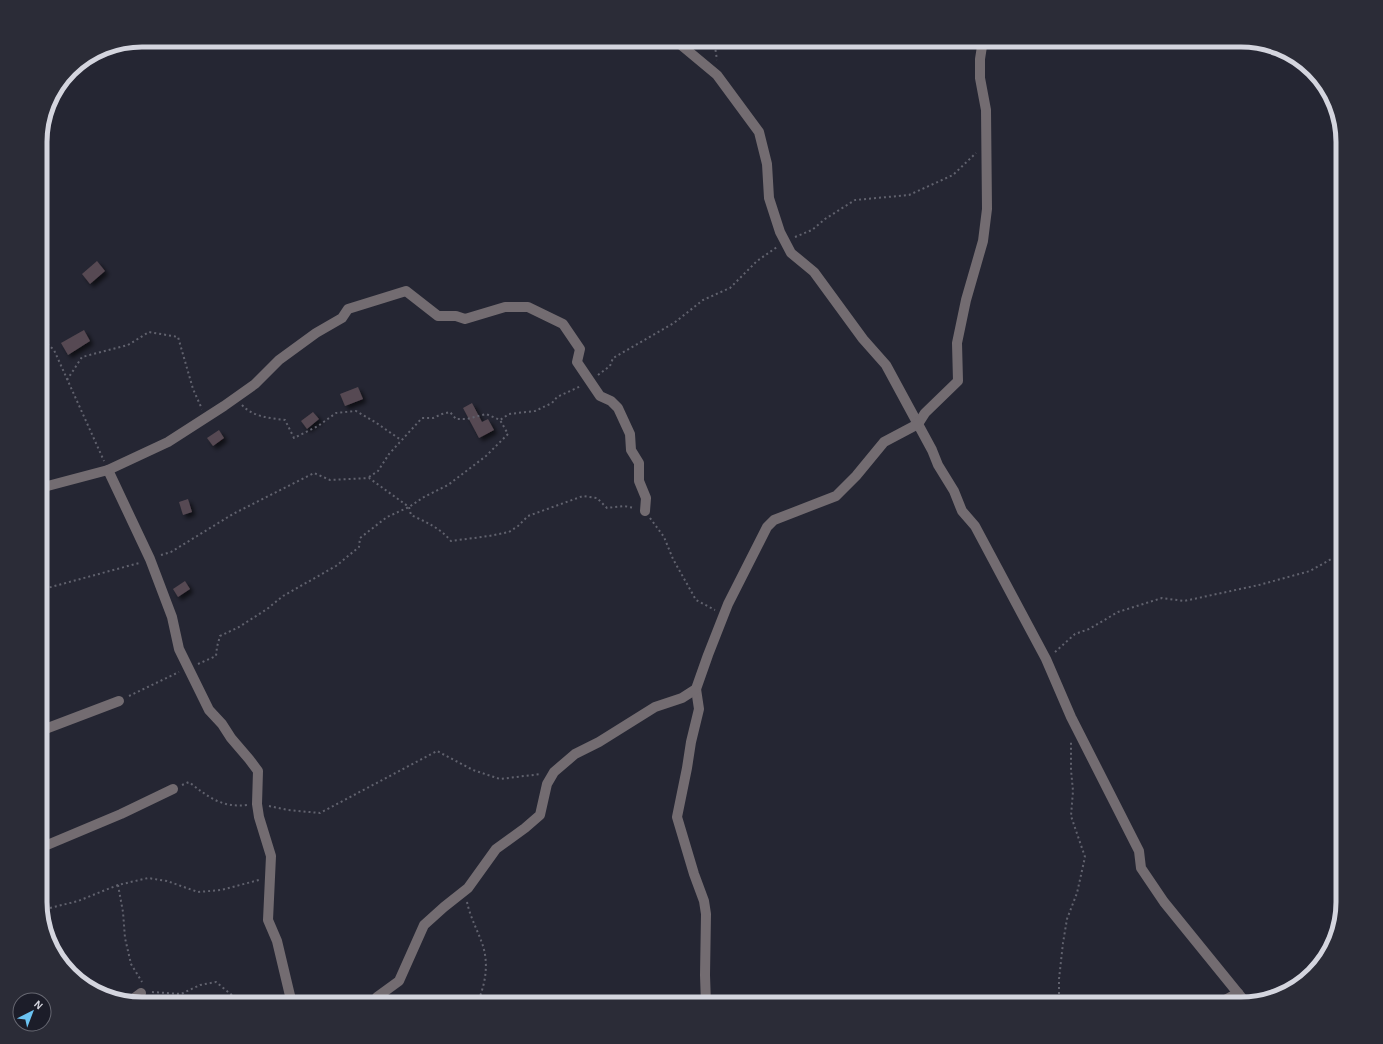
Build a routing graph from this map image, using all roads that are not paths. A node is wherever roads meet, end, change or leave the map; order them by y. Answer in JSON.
{"nodes":[{"id":1,"x":683,"y":47,"type":"edge"},
{"id":2,"x":982,"y":47,"type":"edge"},
{"id":3,"x":918,"y":424,"type":"junction"},
{"id":4,"x":108,"y":470,"type":"junction"},
{"id":5,"x":47,"y":486,"type":"edge"},
{"id":6,"x":645,"y":511,"type":"road end"},
{"id":7,"x":696,"y":689,"type":"junction"},
{"id":8,"x":119,"y":701,"type":"road end"},
{"id":9,"x":47,"y":728,"type":"edge"},
{"id":10,"x":173,"y":789,"type":"road end"},
{"id":11,"x":47,"y":845,"type":"edge"},
{"id":12,"x":141,"y":993,"type":"road end"},
{"id":13,"x":1238,"y":993,"type":"junction"},
{"id":14,"x":136,"y":997,"type":"edge"},
{"id":15,"x":290,"y":997,"type":"edge"},
{"id":16,"x":377,"y":997,"type":"edge"},
{"id":17,"x":706,"y":997,"type":"edge"},
{"id":18,"x":1231,"y":997,"type":"edge"},
{"id":19,"x":1241,"y":997,"type":"edge"}],
"edges":[{"from":1,"to":3,"type":"street"},
{"from":2,"to":3,"type":"street"},
{"from":3,"to":7,"type":"street"},
{"from":3,"to":13,"type":"street"},
{"from":4,"to":5,"type":"street"},
{"from":4,"to":6,"type":"street"},
{"from":4,"to":15,"type":"street"},
{"from":7,"to":16,"type":"street"},
{"from":7,"to":17,"type":"street"},
{"from":8,"to":9,"type":"street"},
{"from":10,"to":11,"type":"street"},
{"from":12,"to":14,"type":"street"},
{"from":13,"to":18,"type":"street"},
{"from":13,"to":19,"type":"street"}]}
